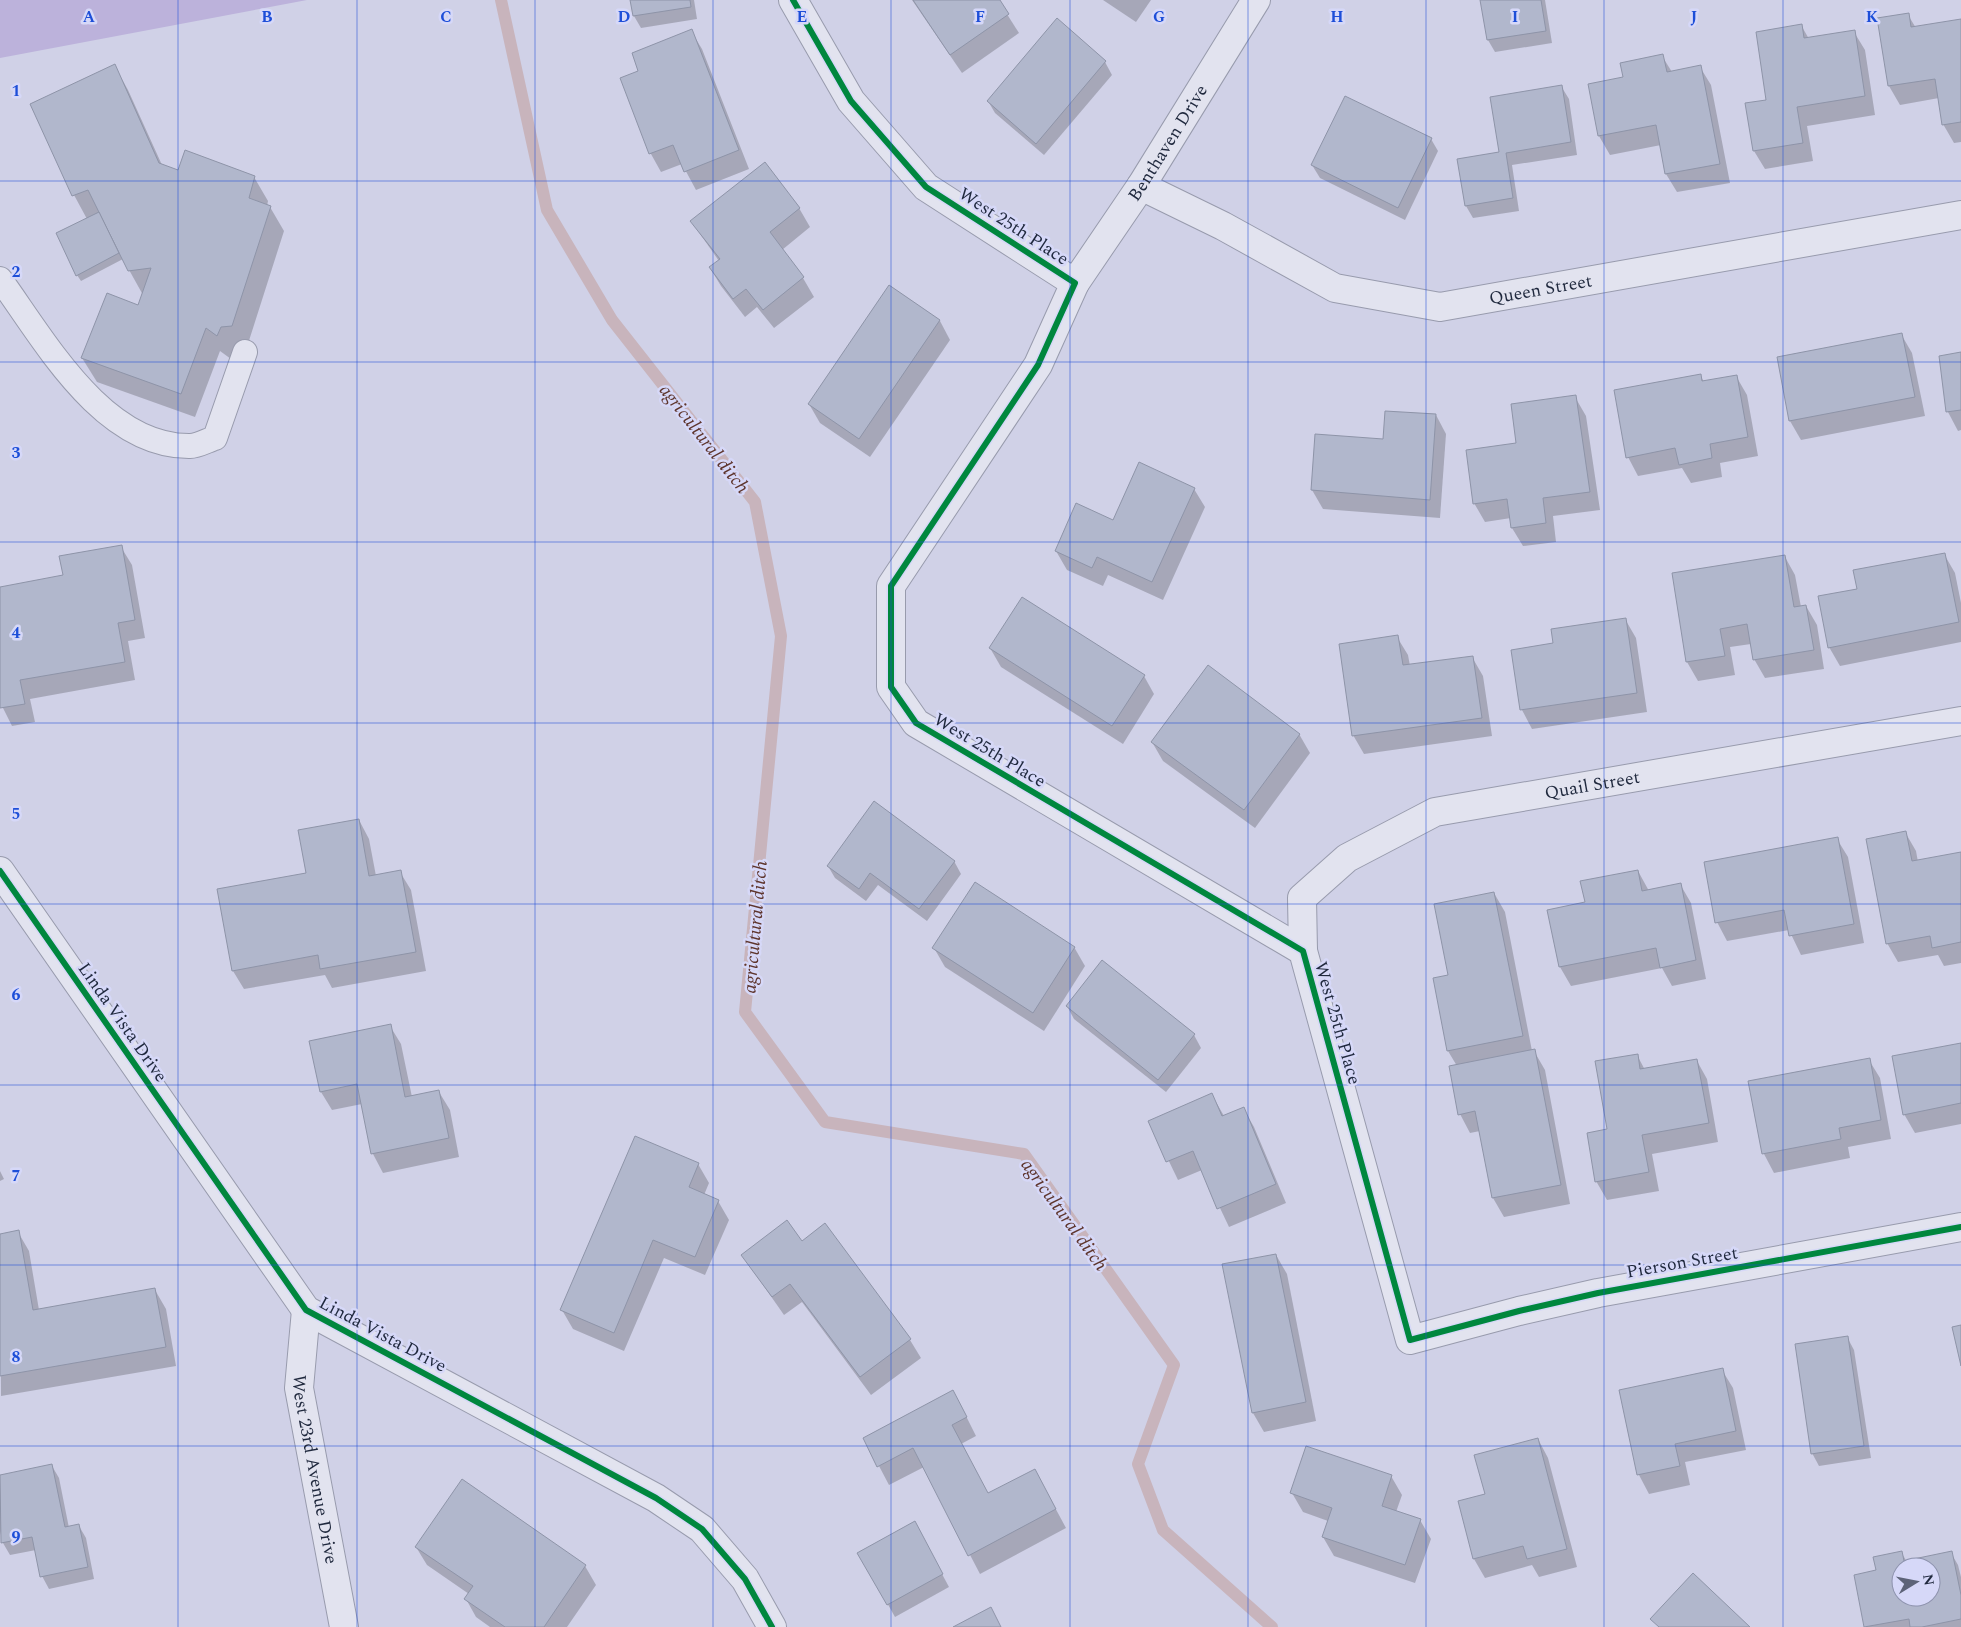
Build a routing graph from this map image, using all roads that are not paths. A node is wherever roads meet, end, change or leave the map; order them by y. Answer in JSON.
{"nodes":[{"id":1,"x":793,"y":0,"type":"edge"},
{"id":2,"x":1256,"y":0,"type":"edge"},
{"id":3,"x":1141,"y":186,"type":"junction"},
{"id":4,"x":1961,"y":215,"type":"edge"},
{"id":5,"x":0,"y":279,"type":"edge"},
{"id":6,"x":1075,"y":283,"type":"junction"},
{"id":7,"x":245,"y":352,"type":"dead end"},
{"id":8,"x":1961,"y":721,"type":"edge"},
{"id":9,"x":2,"y":876,"type":"edge"},
{"id":10,"x":1302,"y":951,"type":"junction"},
{"id":11,"x":1961,"y":1227,"type":"edge"},
{"id":12,"x":306,"y":1310,"type":"junction"},
{"id":13,"x":1410,"y":1340,"type":"joint"},
{"id":14,"x":344,"y":1627,"type":"edge"},
{"id":15,"x":772,"y":1627,"type":"edge"}],
"edges":[{"from":1,"to":6,"type":"street","name":"West 25th Place"},
{"from":2,"to":3,"type":"street","name":"Benthaven Drive"},
{"from":3,"to":4,"type":"street","name":"Queen Street"},
{"from":3,"to":6,"type":"street","name":"Benthaven Drive"},
{"from":5,"to":7,"type":"lane"},
{"from":6,"to":10,"type":"street","name":"West 25th Place"},
{"from":8,"to":10,"type":"street","name":"Quail Street"},
{"from":9,"to":12,"type":"street","name":"Linda Vista Drive"},
{"from":10,"to":13,"type":"street","name":"West 25th Place"},
{"from":11,"to":13,"type":"street","name":"Pierson Street"},
{"from":12,"to":14,"type":"street","name":"West 23rd Avenue Drive"},
{"from":12,"to":15,"type":"street","name":"Linda Vista Drive"}]}
